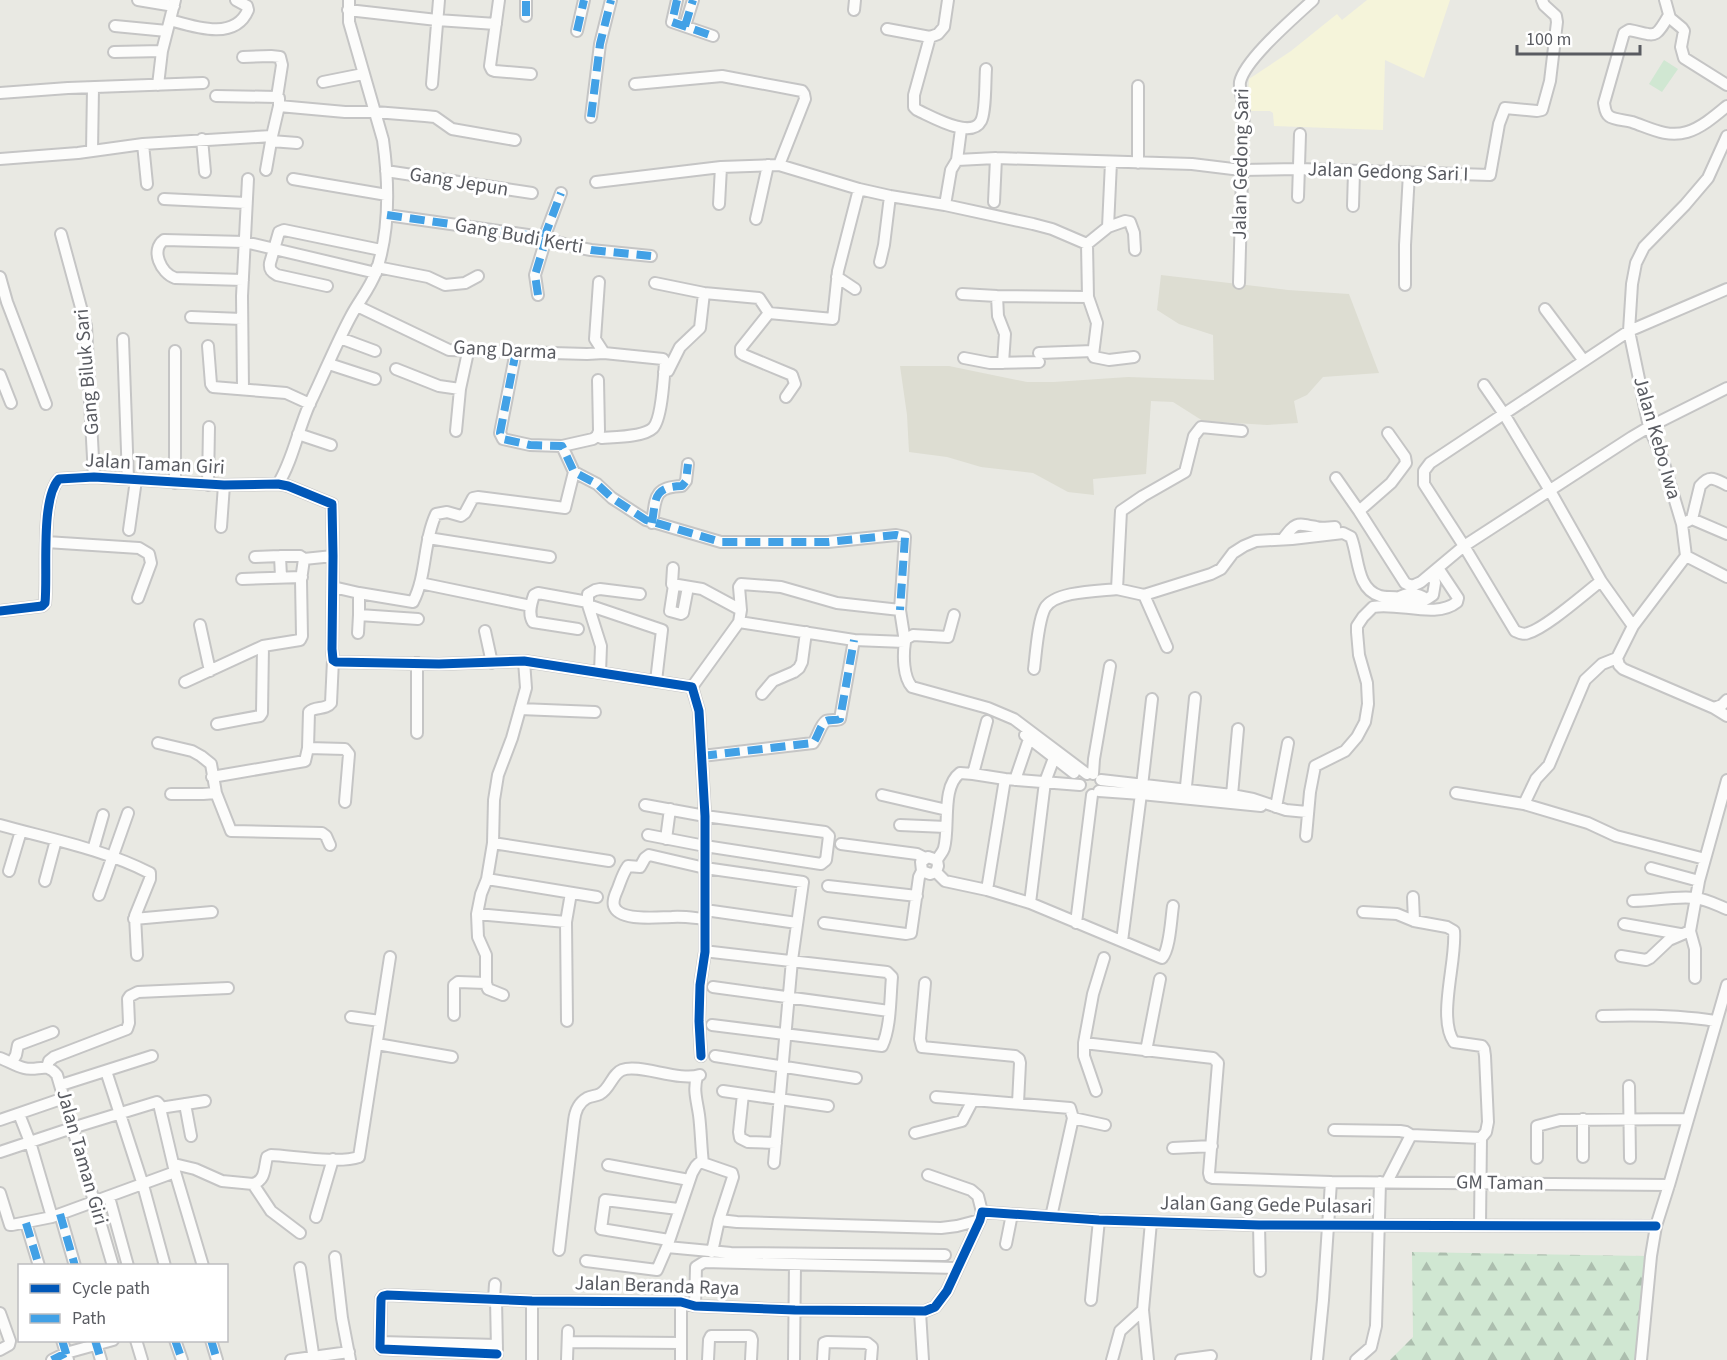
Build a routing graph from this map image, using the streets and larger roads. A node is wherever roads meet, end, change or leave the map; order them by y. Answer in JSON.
{"nodes":[{"id":1,"x":138,"y":0,"type":"edge"},
{"id":2,"x":439,"y":0,"type":"edge"},
{"id":3,"x":526,"y":0,"type":"edge"},
{"id":4,"x":584,"y":0,"type":"edge"},
{"id":5,"x":611,"y":0,"type":"edge"},
{"id":6,"x":676,"y":0,"type":"edge"},
{"id":7,"x":693,"y":0,"type":"edge"},
{"id":8,"x":948,"y":0,"type":"edge"},
{"id":9,"x":1313,"y":0,"type":"edge"},
{"id":10,"x":1542,"y":0,"type":"edge"},
{"id":11,"x":1665,"y":0,"type":"edge"},
{"id":12,"x":498,"y":1,"type":"edge"},
{"id":13,"x":240,"y":2,"type":"edge"},
{"id":14,"x":175,"y":3,"type":"edge"},
{"id":15,"x":348,"y":5,"type":"edge"},
{"id":16,"x":1669,"y":15,"type":"junction"},
{"id":17,"x":526,"y":16,"type":"dead end"},
{"id":18,"x":437,"y":20,"type":"junction"},
{"id":19,"x":496,"y":24,"type":"junction"},
{"id":20,"x":169,"y":25,"type":"junction"},
{"id":21,"x":115,"y":26,"type":"dead end"},
{"id":22,"x":685,"y":26,"type":"junction"},
{"id":23,"x":887,"y":29,"type":"dead end"},
{"id":24,"x":577,"y":31,"type":"dead end"},
{"id":25,"x":713,"y":36,"type":"dead end"},
{"id":26,"x":930,"y":37,"type":"junction"},
{"id":27,"x":162,"y":51,"type":"junction"},
{"id":28,"x":114,"y":52,"type":"dead end"},
{"id":29,"x":243,"y":57,"type":"dead end"},
{"id":30,"x":986,"y":69,"type":"dead end"},
{"id":31,"x":363,"y":74,"type":"junction"},
{"id":32,"x":531,"y":74,"type":"dead end"},
{"id":33,"x":323,"y":82,"type":"dead end"},
{"id":34,"x":203,"y":83,"type":"dead end"},
{"id":35,"x":432,"y":84,"type":"dead end"},
{"id":36,"x":634,"y":84,"type":"dead end"},
{"id":37,"x":158,"y":86,"type":"junction"},
{"id":38,"x":1138,"y":86,"type":"dead end"},
{"id":39,"x":1727,"y":86,"type":"edge"},
{"id":40,"x":93,"y":88,"type":"junction"},
{"id":41,"x":0,"y":93,"type":"edge"},
{"id":42,"x":216,"y":96,"type":"dead end"},
{"id":43,"x":278,"y":101,"type":"junction"},
{"id":44,"x":1727,"y":106,"type":"edge"},
{"id":45,"x":375,"y":112,"type":"junction"},
{"id":46,"x":591,"y":117,"type":"dead end"},
{"id":47,"x":961,"y":129,"type":"junction"},
{"id":48,"x":1299,"y":134,"type":"dead end"},
{"id":49,"x":1727,"y":136,"type":"edge"},
{"id":50,"x":202,"y":139,"type":"junction"},
{"id":51,"x":272,"y":139,"type":"junction"},
{"id":52,"x":515,"y":140,"type":"dead end"},
{"id":53,"x":297,"y":142,"type":"dead end"},
{"id":54,"x":143,"y":144,"type":"junction"},
{"id":55,"x":92,"y":151,"type":"junction"},
{"id":56,"x":996,"y":158,"type":"junction"},
{"id":57,"x":0,"y":159,"type":"edge"},
{"id":58,"x":957,"y":160,"type":"junction"},
{"id":59,"x":1111,"y":162,"type":"junction"},
{"id":60,"x":1138,"y":163,"type":"junction"},
{"id":61,"x":774,"y":165,"type":"junction"},
{"id":62,"x":721,"y":167,"type":"junction"},
{"id":63,"x":266,"y":170,"type":"dead end"},
{"id":64,"x":1241,"y":170,"type":"junction"},
{"id":65,"x":1299,"y":170,"type":"junction"},
{"id":66,"x":386,"y":171,"type":"junction"},
{"id":67,"x":205,"y":172,"type":"dead end"},
{"id":68,"x":1354,"y":172,"type":"junction"},
{"id":69,"x":1409,"y":173,"type":"junction"},
{"id":70,"x":248,"y":179,"type":"dead end"},
{"id":71,"x":293,"y":179,"type":"dead end"},
{"id":72,"x":596,"y":182,"type":"dead end"},
{"id":73,"x":147,"y":184,"type":"dead end"},
{"id":74,"x":859,"y":189,"type":"junction"},
{"id":75,"x":532,"y":193,"type":"dead end"},
{"id":76,"x":561,"y":193,"type":"dead end"},
{"id":77,"x":387,"y":195,"type":"junction"},
{"id":78,"x":890,"y":196,"type":"junction"},
{"id":79,"x":1298,"y":197,"type":"dead end"},
{"id":80,"x":164,"y":199,"type":"dead end"},
{"id":81,"x":246,"y":202,"type":"junction"},
{"id":82,"x":994,"y":202,"type":"dead end"},
{"id":83,"x":718,"y":204,"type":"dead end"},
{"id":84,"x":945,"y":205,"type":"junction"},
{"id":85,"x":1353,"y":206,"type":"dead end"},
{"id":86,"x":387,"y":215,"type":"junction"},
{"id":87,"x":756,"y":219,"type":"dead end"},
{"id":88,"x":1108,"y":227,"type":"junction"},
{"id":89,"x":61,"y":234,"type":"dead end"},
{"id":90,"x":545,"y":238,"type":"junction"},
{"id":91,"x":245,"y":242,"type":"junction"},
{"id":92,"x":1087,"y":244,"type":"junction"},
{"id":93,"x":273,"y":250,"type":"junction"},
{"id":94,"x":381,"y":250,"type":"junction"},
{"id":95,"x":1134,"y":250,"type":"dead end"},
{"id":96,"x":651,"y":256,"type":"dead end"},
{"id":97,"x":880,"y":262,"type":"dead end"},
{"id":98,"x":376,"y":270,"type":"junction"},
{"id":99,"x":478,"y":276,"type":"dead end"},
{"id":100,"x":0,"y":277,"type":"edge"},
{"id":101,"x":837,"y":277,"type":"junction"},
{"id":102,"x":243,"y":280,"type":"junction"},
{"id":103,"x":599,"y":282,"type":"dead end"},
{"id":104,"x":655,"y":283,"type":"dead end"},
{"id":105,"x":1239,"y":283,"type":"dead end"},
{"id":106,"x":1405,"y":285,"type":"dead end"},
{"id":107,"x":327,"y":286,"type":"dead end"},
{"id":108,"x":855,"y":289,"type":"dead end"},
{"id":109,"x":1727,"y":289,"type":"edge"},
{"id":110,"x":704,"y":293,"type":"junction"},
{"id":111,"x":962,"y":294,"type":"dead end"},
{"id":112,"x":538,"y":295,"type":"dead end"},
{"id":113,"x":997,"y":296,"type":"junction"},
{"id":114,"x":1088,"y":297,"type":"junction"},
{"id":115,"x":357,"y":306,"type":"junction"},
{"id":116,"x":4,"y":307,"type":"edge"},
{"id":117,"x":1545,"y":309,"type":"dead end"},
{"id":118,"x":769,"y":313,"type":"junction"},
{"id":119,"x":190,"y":317,"type":"dead end"},
{"id":120,"x":242,"y":319,"type":"junction"},
{"id":121,"x":1629,"y":331,"type":"junction"},
{"id":122,"x":340,"y":338,"type":"junction"},
{"id":123,"x":123,"y":339,"type":"dead end"},
{"id":124,"x":208,"y":346,"type":"dead end"},
{"id":125,"x":175,"y":351,"type":"dead end"},
{"id":126,"x":375,"y":351,"type":"dead end"},
{"id":127,"x":516,"y":351,"type":"junction"},
{"id":128,"x":1093,"y":351,"type":"junction"},
{"id":129,"x":468,"y":352,"type":"junction"},
{"id":130,"x":604,"y":353,"type":"junction"},
{"id":131,"x":1134,"y":357,"type":"dead end"},
{"id":132,"x":964,"y":358,"type":"dead end"},
{"id":133,"x":1584,"y":361,"type":"junction"},
{"id":134,"x":1003,"y":363,"type":"junction"},
{"id":135,"x":329,"y":364,"type":"junction"},
{"id":136,"x":396,"y":369,"type":"dead end"},
{"id":137,"x":664,"y":372,"type":"junction"},
{"id":138,"x":0,"y":375,"type":"edge"},
{"id":139,"x":375,"y":380,"type":"dead end"},
{"id":140,"x":598,"y":380,"type":"dead end"},
{"id":141,"x":1484,"y":385,"type":"dead end"},
{"id":142,"x":1727,"y":388,"type":"edge"},
{"id":143,"x":243,"y":389,"type":"junction"},
{"id":144,"x":460,"y":389,"type":"junction"},
{"id":145,"x":786,"y":397,"type":"dead end"},
{"id":146,"x":11,"y":403,"type":"dead end"},
{"id":147,"x":46,"y":404,"type":"dead end"},
{"id":148,"x":310,"y":404,"type":"junction"},
{"id":149,"x":1504,"y":414,"type":"junction"},
{"id":150,"x":1649,"y":427,"type":"junction"},
{"id":151,"x":209,"y":428,"type":"dead end"},
{"id":152,"x":456,"y":431,"type":"dead end"},
{"id":153,"x":1242,"y":431,"type":"dead end"},
{"id":154,"x":1388,"y":433,"type":"dead end"},
{"id":155,"x":298,"y":434,"type":"junction"},
{"id":156,"x":597,"y":436,"type":"junction"},
{"id":157,"x":331,"y":445,"type":"dead end"},
{"id":158,"x":562,"y":446,"type":"junction"},
{"id":159,"x":688,"y":464,"type":"dead end"},
{"id":160,"x":574,"y":472,"type":"junction"},
{"id":161,"x":94,"y":477,"type":"junction"},
{"id":162,"x":1336,"y":478,"type":"dead end"},
{"id":163,"x":132,"y":479,"type":"junction"},
{"id":164,"x":175,"y":483,"type":"junction"},
{"id":165,"x":278,"y":484,"type":"junction"},
{"id":166,"x":208,"y":485,"type":"junction"},
{"id":167,"x":224,"y":485,"type":"junction"},
{"id":168,"x":1727,"y":485,"type":"edge"},
{"id":169,"x":1549,"y":489,"type":"junction"},
{"id":170,"x":1359,"y":511,"type":"junction"},
{"id":171,"x":1687,"y":522,"type":"junction"},
{"id":172,"x":652,"y":523,"type":"junction"},
{"id":173,"x":221,"y":527,"type":"dead end"},
{"id":174,"x":129,"y":530,"type":"dead end"},
{"id":175,"x":1727,"y":534,"type":"edge"},
{"id":176,"x":428,"y":538,"type":"junction"},
{"id":177,"x":46,"y":542,"type":"junction"},
{"id":178,"x":1464,"y":546,"type":"junction"},
{"id":179,"x":280,"y":556,"type":"junction"},
{"id":180,"x":333,"y":556,"type":"junction"},
{"id":181,"x":1686,"y":556,"type":"junction"},
{"id":182,"x":255,"y":557,"type":"dead end"},
{"id":183,"x":550,"y":557,"type":"dead end"},
{"id":184,"x":304,"y":559,"type":"junction"},
{"id":185,"x":1700,"y":563,"type":"junction"},
{"id":186,"x":673,"y":568,"type":"dead end"},
{"id":187,"x":1435,"y":571,"type":"junction"},
{"id":188,"x":1675,"y":571,"type":"junction"},
{"id":189,"x":281,"y":577,"type":"junction"},
{"id":190,"x":302,"y":577,"type":"junction"},
{"id":191,"x":1727,"y":577,"type":"edge"},
{"id":192,"x":242,"y":579,"type":"dead end"},
{"id":193,"x":1601,"y":581,"type":"junction"},
{"id":194,"x":420,"y":583,"type":"junction"},
{"id":195,"x":674,"y":585,"type":"junction"},
{"id":196,"x":333,"y":587,"type":"junction"},
{"id":197,"x":688,"y":587,"type":"junction"},
{"id":198,"x":1117,"y":589,"type":"junction"},
{"id":199,"x":359,"y":593,"type":"junction"},
{"id":200,"x":640,"y":594,"type":"dead end"},
{"id":201,"x":1144,"y":595,"type":"junction"},
{"id":202,"x":138,"y":598,"type":"dead end"},
{"id":203,"x":588,"y":603,"type":"junction"},
{"id":204,"x":531,"y":606,"type":"junction"},
{"id":205,"x":741,"y":610,"type":"junction"},
{"id":206,"x":900,"y":610,"type":"junction"},
{"id":207,"x":0,"y":611,"type":"edge"},
{"id":208,"x":359,"y":615,"type":"junction"},
{"id":209,"x":954,"y":615,"type":"dead end"},
{"id":210,"x":418,"y":619,"type":"dead end"},
{"id":211,"x":739,"y":622,"type":"junction"},
{"id":212,"x":200,"y":626,"type":"dead end"},
{"id":213,"x":1633,"y":626,"type":"junction"},
{"id":214,"x":578,"y":629,"type":"dead end"},
{"id":215,"x":485,"y":631,"type":"dead end"},
{"id":216,"x":806,"y":632,"type":"junction"},
{"id":217,"x":358,"y":633,"type":"dead end"},
{"id":218,"x":854,"y":640,"type":"junction"},
{"id":219,"x":905,"y":642,"type":"junction"},
{"id":220,"x":263,"y":646,"type":"junction"},
{"id":221,"x":1167,"y":647,"type":"dead end"},
{"id":222,"x":1617,"y":658,"type":"junction"},
{"id":223,"x":333,"y":660,"type":"junction"},
{"id":224,"x":524,"y":661,"type":"junction"},
{"id":225,"x":417,"y":663,"type":"junction"},
{"id":226,"x":492,"y":663,"type":"junction"},
{"id":227,"x":1110,"y":666,"type":"dead end"},
{"id":228,"x":1034,"y":669,"type":"dead end"},
{"id":229,"x":210,"y":671,"type":"junction"},
{"id":230,"x":600,"y":672,"type":"junction"},
{"id":231,"x":656,"y":681,"type":"junction"},
{"id":232,"x":185,"y":682,"type":"dead end"},
{"id":233,"x":692,"y":687,"type":"junction"},
{"id":234,"x":762,"y":694,"type":"dead end"},
{"id":235,"x":1195,"y":698,"type":"dead end"},
{"id":236,"x":1152,"y":699,"type":"dead end"},
{"id":237,"x":1727,"y":700,"type":"edge"},
{"id":238,"x":1714,"y":708,"type":"junction"},
{"id":239,"x":520,"y":709,"type":"junction"},
{"id":240,"x":596,"y":712,"type":"dead end"},
{"id":241,"x":1002,"y":714,"type":"junction"},
{"id":242,"x":1727,"y":716,"type":"edge"},
{"id":243,"x":987,"y":721,"type":"dead end"},
{"id":244,"x":217,"y":724,"type":"dead end"},
{"id":245,"x":1238,"y":729,"type":"dead end"},
{"id":246,"x":417,"y":733,"type":"dead end"},
{"id":247,"x":1029,"y":739,"type":"junction"},
{"id":248,"x":158,"y":743,"type":"dead end"},
{"id":249,"x":1288,"y":744,"type":"dead end"},
{"id":250,"x":308,"y":748,"type":"junction"},
{"id":251,"x":702,"y":756,"type":"junction"},
{"id":252,"x":1054,"y":758,"type":"junction"},
{"id":253,"x":973,"y":774,"type":"junction"},
{"id":254,"x":212,"y":777,"type":"junction"},
{"id":255,"x":1010,"y":779,"type":"junction"},
{"id":256,"x":1727,"y":780,"type":"edge"},
{"id":257,"x":1045,"y":782,"type":"junction"},
{"id":258,"x":1091,"y":783,"type":"junction"},
{"id":259,"x":1142,"y":790,"type":"junction"},
{"id":260,"x":216,"y":793,"type":"junction"},
{"id":261,"x":1456,"y":793,"type":"dead end"},
{"id":262,"x":171,"y":794,"type":"dead end"},
{"id":263,"x":1186,"y":794,"type":"junction"},
{"id":264,"x":882,"y":795,"type":"dead end"},
{"id":265,"x":1232,"y":795,"type":"junction"},
{"id":266,"x":345,"y":802,"type":"dead end"},
{"id":267,"x":1524,"y":804,"type":"junction"},
{"id":268,"x":645,"y":805,"type":"dead end"},
{"id":269,"x":1276,"y":807,"type":"junction"},
{"id":270,"x":670,"y":809,"type":"junction"},
{"id":271,"x":946,"y":810,"type":"junction"},
{"id":272,"x":1307,"y":812,"type":"junction"},
{"id":273,"x":128,"y":813,"type":"dead end"},
{"id":274,"x":102,"y":815,"type":"dead end"},
{"id":275,"x":705,"y":816,"type":"junction"},
{"id":276,"x":0,"y":825,"type":"edge"},
{"id":277,"x":900,"y":825,"type":"dead end"},
{"id":278,"x":946,"y":827,"type":"junction"},
{"id":279,"x":21,"y":831,"type":"junction"},
{"id":280,"x":648,"y":835,"type":"dead end"},
{"id":281,"x":1306,"y":836,"type":"dead end"},
{"id":282,"x":666,"y":839,"type":"junction"},
{"id":283,"x":56,"y":840,"type":"junction"},
{"id":284,"x":493,"y":843,"type":"junction"},
{"id":285,"x":841,"y":844,"type":"dead end"},
{"id":286,"x":330,"y":845,"type":"dead end"},
{"id":287,"x":705,"y":846,"type":"junction"},
{"id":288,"x":93,"y":850,"type":"junction"},
{"id":289,"x":113,"y":857,"type":"junction"},
{"id":290,"x":1705,"y":859,"type":"junction"},
{"id":291,"x":609,"y":861,"type":"dead end"},
{"id":292,"x":933,"y":863,"type":"junction"},
{"id":293,"x":705,"y":868,"type":"junction"},
{"id":294,"x":1651,"y":868,"type":"dead end"},
{"id":295,"x":9,"y":872,"type":"dead end"},
{"id":296,"x":487,"y":879,"type":"junction"},
{"id":297,"x":45,"y":881,"type":"dead end"},
{"id":298,"x":1699,"y":881,"type":"junction"},
{"id":299,"x":828,"y":886,"type":"dead end"},
{"id":300,"x":987,"y":890,"type":"junction"},
{"id":301,"x":571,"y":893,"type":"junction"},
{"id":302,"x":99,"y":895,"type":"dead end"},
{"id":303,"x":917,"y":896,"type":"junction"},
{"id":304,"x":597,"y":897,"type":"dead end"},
{"id":305,"x":1413,"y":897,"type":"dead end"},
{"id":306,"x":1695,"y":898,"type":"junction"},
{"id":307,"x":1633,"y":902,"type":"dead end"},
{"id":308,"x":1029,"y":903,"type":"junction"},
{"id":309,"x":1173,"y":906,"type":"dead end"},
{"id":310,"x":1727,"y":909,"type":"edge"},
{"id":311,"x":212,"y":912,"type":"dead end"},
{"id":312,"x":1364,"y":912,"type":"dead end"},
{"id":313,"x":477,"y":914,"type":"junction"},
{"id":314,"x":709,"y":915,"type":"junction"},
{"id":315,"x":134,"y":918,"type":"junction"},
{"id":316,"x":1414,"y":921,"type":"junction"},
{"id":317,"x":566,"y":922,"type":"junction"},
{"id":318,"x":797,"y":923,"type":"junction"},
{"id":319,"x":824,"y":923,"type":"dead end"},
{"id":320,"x":1076,"y":923,"type":"junction"},
{"id":321,"x":1624,"y":924,"type":"dead end"},
{"id":322,"x":1686,"y":933,"type":"junction"},
{"id":323,"x":1122,"y":941,"type":"junction"},
{"id":324,"x":712,"y":952,"type":"dead end"},
{"id":325,"x":137,"y":955,"type":"dead end"},
{"id":326,"x":1621,"y":956,"type":"dead end"},
{"id":327,"x":390,"y":957,"type":"dead end"},
{"id":328,"x":1104,"y":958,"type":"dead end"},
{"id":329,"x":792,"y":960,"type":"junction"},
{"id":330,"x":1695,"y":978,"type":"dead end"},
{"id":331,"x":1160,"y":979,"type":"dead end"},
{"id":332,"x":486,"y":983,"type":"junction"},
{"id":333,"x":925,"y":983,"type":"dead end"},
{"id":334,"x":1727,"y":985,"type":"edge"},
{"id":335,"x":713,"y":987,"type":"dead end"},
{"id":336,"x":228,"y":988,"type":"dead end"},
{"id":337,"x":503,"y":995,"type":"dead end"},
{"id":338,"x":789,"y":998,"type":"junction"},
{"id":339,"x":889,"y":1011,"type":"junction"},
{"id":340,"x":454,"y":1015,"type":"dead end"},
{"id":341,"x":1602,"y":1016,"type":"dead end"},
{"id":342,"x":351,"y":1017,"type":"dead end"},
{"id":343,"x":380,"y":1021,"type":"junction"},
{"id":344,"x":567,"y":1021,"type":"dead end"},
{"id":345,"x":1715,"y":1021,"type":"junction"},
{"id":346,"x":712,"y":1025,"type":"dead end"},
{"id":347,"x":53,"y":1032,"type":"dead end"},
{"id":348,"x":785,"y":1033,"type":"junction"},
{"id":349,"x":1084,"y":1043,"type":"junction"},
{"id":350,"x":377,"y":1044,"type":"junction"},
{"id":351,"x":1146,"y":1051,"type":"junction"},
{"id":352,"x":152,"y":1056,"type":"dead end"},
{"id":353,"x":701,"y":1056,"type":"dead end"},
{"id":354,"x":715,"y":1056,"type":"dead end"},
{"id":355,"x":452,"y":1057,"type":"dead end"},
{"id":356,"x":0,"y":1058,"type":"edge"},
{"id":357,"x":12,"y":1062,"type":"junction"},
{"id":358,"x":783,"y":1066,"type":"junction"},
{"id":359,"x":47,"y":1067,"type":"junction"},
{"id":360,"x":105,"y":1071,"type":"junction"},
{"id":361,"x":856,"y":1078,"type":"dead end"},
{"id":362,"x":61,"y":1085,"type":"junction"},
{"id":363,"x":1629,"y":1086,"type":"dead end"},
{"id":364,"x":723,"y":1091,"type":"dead end"},
{"id":365,"x":1096,"y":1091,"type":"dead end"},
{"id":366,"x":743,"y":1094,"type":"junction"},
{"id":367,"x":936,"y":1096,"type":"dead end"},
{"id":368,"x":64,"y":1098,"type":"junction"},
{"id":369,"x":780,"y":1100,"type":"junction"},
{"id":370,"x":973,"y":1100,"type":"junction"},
{"id":371,"x":206,"y":1101,"type":"dead end"},
{"id":372,"x":1018,"y":1103,"type":"junction"},
{"id":373,"x":185,"y":1104,"type":"junction"},
{"id":374,"x":828,"y":1106,"type":"dead end"},
{"id":375,"x":160,"y":1108,"type":"junction"},
{"id":376,"x":119,"y":1113,"type":"junction"},
{"id":377,"x":19,"y":1114,"type":"junction"},
{"id":378,"x":1073,"y":1118,"type":"junction"},
{"id":379,"x":1583,"y":1119,"type":"junction"},
{"id":380,"x":1629,"y":1119,"type":"junction"},
{"id":381,"x":1688,"y":1119,"type":"junction"},
{"id":382,"x":0,"y":1120,"type":"edge"},
{"id":383,"x":1105,"y":1125,"type":"dead end"},
{"id":384,"x":72,"y":1128,"type":"junction"},
{"id":385,"x":1334,"y":1130,"type":"dead end"},
{"id":386,"x":915,"y":1133,"type":"dead end"},
{"id":387,"x":1411,"y":1135,"type":"junction"},
{"id":388,"x":190,"y":1137,"type":"dead end"},
{"id":389,"x":1481,"y":1138,"type":"junction"},
{"id":390,"x":30,"y":1142,"type":"junction"},
{"id":391,"x":776,"y":1143,"type":"junction"},
{"id":392,"x":1212,"y":1146,"type":"junction"},
{"id":393,"x":1173,"y":1148,"type":"dead end"},
{"id":394,"x":0,"y":1152,"type":"edge"},
{"id":395,"x":1583,"y":1157,"type":"dead end"},
{"id":396,"x":1537,"y":1158,"type":"dead end"},
{"id":397,"x":1630,"y":1158,"type":"dead end"},
{"id":398,"x":333,"y":1159,"type":"junction"},
{"id":399,"x":703,"y":1163,"type":"junction"},
{"id":400,"x":774,"y":1163,"type":"dead end"},
{"id":401,"x":608,"y":1165,"type":"dead end"},
{"id":402,"x":175,"y":1168,"type":"junction"},
{"id":403,"x":928,"y":1175,"type":"dead end"},
{"id":404,"x":689,"y":1180,"type":"junction"},
{"id":405,"x":1330,"y":1182,"type":"junction"},
{"id":406,"x":1384,"y":1182,"type":"junction"},
{"id":407,"x":1480,"y":1183,"type":"junction"},
{"id":408,"x":253,"y":1184,"type":"junction"},
{"id":409,"x":142,"y":1185,"type":"junction"},
{"id":410,"x":1670,"y":1185,"type":"junction"},
{"id":411,"x":0,"y":1193,"type":"edge"},
{"id":412,"x":109,"y":1197,"type":"junction"},
{"id":413,"x":94,"y":1203,"type":"junction"},
{"id":414,"x":678,"y":1209,"type":"junction"},
{"id":415,"x":1012,"y":1214,"type":"junction"},
{"id":416,"x":3,"y":1215,"type":"edge"},
{"id":417,"x":56,"y":1215,"type":"junction"},
{"id":418,"x":981,"y":1216,"type":"junction"},
{"id":419,"x":316,"y":1217,"type":"dead end"},
{"id":420,"x":1051,"y":1217,"type":"junction"},
{"id":421,"x":719,"y":1220,"type":"junction"},
{"id":422,"x":1100,"y":1220,"type":"junction"},
{"id":423,"x":1151,"y":1222,"type":"junction"},
{"id":424,"x":26,"y":1223,"type":"junction"},
{"id":425,"x":1480,"y":1224,"type":"junction"},
{"id":426,"x":1259,"y":1225,"type":"junction"},
{"id":427,"x":1328,"y":1225,"type":"junction"},
{"id":428,"x":1379,"y":1225,"type":"junction"},
{"id":429,"x":1656,"y":1226,"type":"junction"},
{"id":430,"x":300,"y":1233,"type":"dead end"},
{"id":431,"x":668,"y":1244,"type":"junction"},
{"id":432,"x":1006,"y":1244,"type":"dead end"},
{"id":433,"x":559,"y":1250,"type":"dead end"},
{"id":434,"x":712,"y":1252,"type":"junction"},
{"id":435,"x":945,"y":1255,"type":"dead end"},
{"id":436,"x":334,"y":1257,"type":"dead end"},
{"id":437,"x":586,"y":1262,"type":"dead end"},
{"id":438,"x":38,"y":1264,"type":"edge"},
{"id":439,"x":74,"y":1264,"type":"edge"},
{"id":440,"x":112,"y":1264,"type":"edge"},
{"id":441,"x":127,"y":1264,"type":"edge"},
{"id":442,"x":164,"y":1264,"type":"edge"},
{"id":443,"x":202,"y":1264,"type":"edge"},
{"id":444,"x":795,"y":1264,"type":"junction"},
{"id":445,"x":300,"y":1268,"type":"dead end"},
{"id":446,"x":957,"y":1268,"type":"junction"},
{"id":447,"x":1260,"y":1271,"type":"dead end"},
{"id":448,"x":495,"y":1284,"type":"dead end"},
{"id":449,"x":495,"y":1299,"type":"junction"},
{"id":450,"x":1091,"y":1300,"type":"dead end"},
{"id":451,"x":532,"y":1301,"type":"junction"},
{"id":452,"x":681,"y":1302,"type":"junction"},
{"id":453,"x":695,"y":1306,"type":"junction"},
{"id":454,"x":795,"y":1310,"type":"junction"},
{"id":455,"x":1143,"y":1310,"type":"junction"},
{"id":456,"x":0,"y":1312,"type":"edge"},
{"id":457,"x":920,"y":1312,"type":"junction"},
{"id":458,"x":62,"y":1342,"type":"edge"},
{"id":459,"x":96,"y":1342,"type":"edge"},
{"id":460,"x":136,"y":1342,"type":"edge"},
{"id":461,"x":175,"y":1342,"type":"edge"},
{"id":462,"x":210,"y":1342,"type":"edge"},
{"id":463,"x":380,"y":1342,"type":"junction"},
{"id":464,"x":681,"y":1343,"type":"junction"},
{"id":465,"x":0,"y":1350,"type":"edge"},
{"id":466,"x":497,"y":1353,"type":"edge"},
{"id":467,"x":396,"y":1355,"type":"edge"},
{"id":468,"x":349,"y":1356,"type":"edge"},
{"id":469,"x":1210,"y":1356,"type":"dead end"},
{"id":470,"x":67,"y":1357,"type":"edge"},
{"id":471,"x":314,"y":1358,"type":"edge"},
{"id":472,"x":52,"y":1360,"type":"edge"},
{"id":473,"x":101,"y":1360,"type":"edge"},
{"id":474,"x":142,"y":1360,"type":"edge"},
{"id":475,"x":182,"y":1360,"type":"edge"},
{"id":476,"x":217,"y":1360,"type":"edge"},
{"id":477,"x":291,"y":1360,"type":"edge"},
{"id":478,"x":532,"y":1360,"type":"edge"},
{"id":479,"x":567,"y":1360,"type":"edge"},
{"id":480,"x":681,"y":1360,"type":"edge"},
{"id":481,"x":708,"y":1360,"type":"edge"},
{"id":482,"x":751,"y":1360,"type":"edge"},
{"id":483,"x":794,"y":1360,"type":"edge"},
{"id":484,"x":823,"y":1360,"type":"edge"},
{"id":485,"x":871,"y":1360,"type":"edge"},
{"id":486,"x":923,"y":1360,"type":"edge"},
{"id":487,"x":1112,"y":1360,"type":"edge"},
{"id":488,"x":1148,"y":1360,"type":"edge"},
{"id":489,"x":1181,"y":1360,"type":"edge"},
{"id":490,"x":1317,"y":1360,"type":"edge"},
{"id":491,"x":1356,"y":1360,"type":"edge"},
{"id":492,"x":1641,"y":1360,"type":"edge"}],
"edges":[{"from":1,"to":14,"type":"street"},
{"from":2,"to":18,"type":"street"},
{"from":3,"to":17,"type":"street"},
{"from":4,"to":24,"type":"street"},
{"from":5,"to":46,"type":"street"},
{"from":6,"to":22,"type":"street"},
{"from":7,"to":22,"type":"street"},
{"from":8,"to":26,"type":"street"},
{"from":9,"to":64,"type":"street","name":"Jalan Gedong Sari"},
{"from":10,"to":69,"type":"street","name":"Jalan Gedong Sari I"},
{"from":11,"to":16,"type":"street"},
{"from":12,"to":19,"type":"street"},
{"from":13,"to":20,"type":"street"},
{"from":14,"to":20,"type":"street"},
{"from":15,"to":18,"type":"street"},
{"from":15,"to":31,"type":"street"},
{"from":16,"to":39,"type":"street"},
{"from":16,"to":44,"type":"street"},
{"from":18,"to":19,"type":"street"},
{"from":18,"to":35,"type":"street"},
{"from":19,"to":32,"type":"street"},
{"from":20,"to":21,"type":"street"},
{"from":20,"to":27,"type":"street"},
{"from":22,"to":25,"type":"street"},
{"from":23,"to":26,"type":"street"},
{"from":26,"to":47,"type":"street"},
{"from":27,"to":28,"type":"street"},
{"from":27,"to":37,"type":"street"},
{"from":29,"to":43,"type":"street"},
{"from":30,"to":47,"type":"street"},
{"from":31,"to":33,"type":"street"},
{"from":31,"to":45,"type":"street"},
{"from":34,"to":37,"type":"street"},
{"from":36,"to":61,"type":"street"},
{"from":37,"to":40,"type":"street"},
{"from":38,"to":60,"type":"street"},
{"from":40,"to":41,"type":"street"},
{"from":40,"to":55,"type":"street"},
{"from":42,"to":43,"type":"street"},
{"from":43,"to":45,"type":"street"},
{"from":43,"to":51,"type":"street"},
{"from":45,"to":52,"type":"street"},
{"from":45,"to":66,"type":"street"},
{"from":47,"to":58,"type":"street"},
{"from":48,"to":65,"type":"street"},
{"from":49,"to":121,"type":"street","name":"Jalan Kebo Iwa"},
{"from":50,"to":51,"type":"street"},
{"from":50,"to":54,"type":"street"},
{"from":50,"to":67,"type":"street"},
{"from":51,"to":53,"type":"street"},
{"from":51,"to":63,"type":"street"},
{"from":54,"to":55,"type":"street"},
{"from":54,"to":73,"type":"street"},
{"from":55,"to":57,"type":"street"},
{"from":56,"to":58,"type":"street","name":"Jalan Gedong Sari I"},
{"from":56,"to":59,"type":"street","name":"Jalan Gedong Sari I"},
{"from":56,"to":82,"type":"street"},
{"from":58,"to":84,"type":"street"},
{"from":59,"to":60,"type":"street","name":"Jalan Gedong Sari I"},
{"from":59,"to":88,"type":"street"},
{"from":60,"to":64,"type":"street","name":"Jalan Gedong Sari I"},
{"from":61,"to":62,"type":"street"},
{"from":61,"to":74,"type":"street"},
{"from":61,"to":87,"type":"street"},
{"from":62,"to":72,"type":"street"},
{"from":62,"to":83,"type":"street"},
{"from":64,"to":65,"type":"street","name":"Jalan Gedong Sari I"},
{"from":64,"to":105,"type":"street","name":"Jalan Gedong Sari"},
{"from":65,"to":68,"type":"street","name":"Jalan Gedong Sari I"},
{"from":65,"to":79,"type":"street"},
{"from":66,"to":75,"type":"street","name":"Gang Jepun"},
{"from":66,"to":77,"type":"street"},
{"from":68,"to":69,"type":"street","name":"Jalan Gedong Sari I"},
{"from":68,"to":85,"type":"street"},
{"from":69,"to":106,"type":"street"},
{"from":70,"to":81,"type":"street"},
{"from":71,"to":77,"type":"street"},
{"from":74,"to":78,"type":"street"},
{"from":74,"to":101,"type":"street"},
{"from":76,"to":90,"type":"street"},
{"from":77,"to":86,"type":"street"},
{"from":78,"to":84,"type":"street"},
{"from":78,"to":97,"type":"street"},
{"from":80,"to":81,"type":"street"},
{"from":81,"to":91,"type":"street"},
{"from":84,"to":92,"type":"street"},
{"from":86,"to":90,"type":"street","name":"Gang Budi Kerti"},
{"from":86,"to":94,"type":"street"},
{"from":88,"to":92,"type":"street"},
{"from":88,"to":95,"type":"street"},
{"from":89,"to":161,"type":"street","name":"Gang Biluk Sari"},
{"from":90,"to":96,"type":"street","name":"Gang Budi Kerti"},
{"from":90,"to":112,"type":"street"},
{"from":91,"to":93,"type":"street"},
{"from":91,"to":102,"type":"street"},
{"from":91,"to":102,"type":"street"},
{"from":92,"to":114,"type":"street"},
{"from":93,"to":94,"type":"street"},
{"from":93,"to":98,"type":"street"},
{"from":93,"to":107,"type":"street"},
{"from":94,"to":98,"type":"street"},
{"from":98,"to":99,"type":"street"},
{"from":98,"to":115,"type":"street"},
{"from":100,"to":116,"type":"street"},
{"from":101,"to":108,"type":"street"},
{"from":101,"to":118,"type":"street"},
{"from":102,"to":120,"type":"street"},
{"from":103,"to":130,"type":"street"},
{"from":104,"to":110,"type":"street"},
{"from":109,"to":121,"type":"street"},
{"from":110,"to":118,"type":"street"},
{"from":110,"to":137,"type":"street"},
{"from":111,"to":113,"type":"street"},
{"from":113,"to":114,"type":"street"},
{"from":113,"to":134,"type":"street"},
{"from":114,"to":128,"type":"street"},
{"from":115,"to":122,"type":"street"},
{"from":115,"to":129,"type":"street","name":"Gang Darma"},
{"from":116,"to":147,"type":"street"},
{"from":117,"to":133,"type":"street"},
{"from":118,"to":145,"type":"street"},
{"from":119,"to":120,"type":"street"},
{"from":120,"to":143,"type":"street"},
{"from":121,"to":133,"type":"street"},
{"from":121,"to":150,"type":"street","name":"Jalan Kebo Iwa"},
{"from":122,"to":126,"type":"street"},
{"from":122,"to":135,"type":"street"},
{"from":123,"to":163,"type":"street"},
{"from":124,"to":143,"type":"street"},
{"from":125,"to":164,"type":"street"},
{"from":127,"to":129,"type":"street","name":"Gang Darma"},
{"from":127,"to":130,"type":"street","name":"Gang Darma"},
{"from":127,"to":158,"type":"street"},
{"from":128,"to":131,"type":"street"},
{"from":128,"to":134,"type":"street"},
{"from":129,"to":144,"type":"street"},
{"from":130,"to":137,"type":"street","name":"Gang Darma"},
{"from":132,"to":134,"type":"street"},
{"from":133,"to":149,"type":"street"},
{"from":135,"to":139,"type":"street"},
{"from":135,"to":148,"type":"street"},
{"from":136,"to":144,"type":"street"},
{"from":137,"to":156,"type":"street"},
{"from":138,"to":146,"type":"street"},
{"from":140,"to":156,"type":"street"},
{"from":141,"to":149,"type":"street"},
{"from":142,"to":150,"type":"street"},
{"from":143,"to":148,"type":"street"},
{"from":144,"to":152,"type":"street"},
{"from":148,"to":155,"type":"street"},
{"from":149,"to":169,"type":"street"},
{"from":149,"to":178,"type":"street"},
{"from":150,"to":169,"type":"street"},
{"from":150,"to":171,"type":"street","name":"Jalan Kebo Iwa"},
{"from":151,"to":166,"type":"street"},
{"from":153,"to":198,"type":"street"},
{"from":154,"to":170,"type":"street"},
{"from":155,"to":157,"type":"street"},
{"from":155,"to":165,"type":"street"},
{"from":156,"to":158,"type":"street"},
{"from":158,"to":160,"type":"street"},
{"from":159,"to":172,"type":"street"},
{"from":160,"to":172,"type":"street"},
{"from":160,"to":176,"type":"street"},
{"from":161,"to":163,"type":"street","name":"Jalan Taman Giri"},
{"from":161,"to":177,"type":"street","name":"Jalan Taman Giri"},
{"from":162,"to":170,"type":"street"},
{"from":163,"to":164,"type":"street","name":"Jalan Taman Giri"},
{"from":163,"to":174,"type":"street"},
{"from":164,"to":166,"type":"street","name":"Jalan Taman Giri"},
{"from":165,"to":167,"type":"street","name":"Jalan Taman Giri"},
{"from":165,"to":180,"type":"street","name":"Jalan Taman Giri"},
{"from":166,"to":167,"type":"street","name":"Jalan Taman Giri"},
{"from":167,"to":173,"type":"street"},
{"from":168,"to":171,"type":"street"},
{"from":169,"to":178,"type":"street"},
{"from":169,"to":193,"type":"street"},
{"from":170,"to":187,"type":"street"},
{"from":171,"to":175,"type":"street"},
{"from":171,"to":181,"type":"street","name":"Jalan Kebo Iwa"},
{"from":172,"to":206,"type":"street"},
{"from":176,"to":183,"type":"street"},
{"from":176,"to":194,"type":"street"},
{"from":177,"to":202,"type":"street"},
{"from":177,"to":207,"type":"street","name":"Jalan Taman Giri"},
{"from":178,"to":187,"type":"street"},
{"from":178,"to":193,"type":"street"},
{"from":179,"to":182,"type":"street"},
{"from":179,"to":184,"type":"street"},
{"from":179,"to":189,"type":"street"},
{"from":180,"to":184,"type":"street"},
{"from":180,"to":196,"type":"street"},
{"from":181,"to":185,"type":"street"},
{"from":181,"to":188,"type":"street"},
{"from":184,"to":190,"type":"street"},
{"from":185,"to":188,"type":"street"},
{"from":185,"to":191,"type":"street"},
{"from":186,"to":195,"type":"street"},
{"from":187,"to":201,"type":"street"},
{"from":187,"to":272,"type":"street"},
{"from":188,"to":213,"type":"street"},
{"from":189,"to":190,"type":"street"},
{"from":189,"to":192,"type":"street"},
{"from":190,"to":220,"type":"street"},
{"from":193,"to":213,"type":"street"},
{"from":194,"to":199,"type":"street"},
{"from":194,"to":204,"type":"street"},
{"from":195,"to":197,"type":"street"},
{"from":195,"to":197,"type":"street"},
{"from":196,"to":199,"type":"street"},
{"from":196,"to":223,"type":"street"},
{"from":197,"to":205,"type":"street"},
{"from":198,"to":201,"type":"street"},
{"from":198,"to":228,"type":"street"},
{"from":199,"to":208,"type":"street"},
{"from":200,"to":203,"type":"street"},
{"from":201,"to":221,"type":"street"},
{"from":203,"to":204,"type":"street"},
{"from":203,"to":230,"type":"street"},
{"from":203,"to":231,"type":"street"},
{"from":204,"to":214,"type":"street"},
{"from":205,"to":206,"type":"street"},
{"from":205,"to":211,"type":"street"},
{"from":206,"to":219,"type":"street"},
{"from":208,"to":210,"type":"street"},
{"from":208,"to":217,"type":"street"},
{"from":209,"to":219,"type":"street"},
{"from":211,"to":216,"type":"street"},
{"from":211,"to":233,"type":"street"},
{"from":212,"to":229,"type":"street"},
{"from":213,"to":222,"type":"street"},
{"from":215,"to":226,"type":"street"},
{"from":216,"to":218,"type":"street"},
{"from":216,"to":234,"type":"street"},
{"from":218,"to":219,"type":"street"},
{"from":218,"to":251,"type":"street"},
{"from":219,"to":241,"type":"street"},
{"from":220,"to":229,"type":"street"},
{"from":220,"to":244,"type":"street"},
{"from":222,"to":238,"type":"street"},
{"from":222,"to":267,"type":"street"},
{"from":223,"to":225,"type":"street"},
{"from":223,"to":250,"type":"street"},
{"from":224,"to":226,"type":"street"},
{"from":224,"to":230,"type":"street"},
{"from":224,"to":239,"type":"street"},
{"from":225,"to":226,"type":"street"},
{"from":225,"to":246,"type":"street"},
{"from":227,"to":258,"type":"street"},
{"from":229,"to":232,"type":"street"},
{"from":230,"to":231,"type":"street"},
{"from":231,"to":233,"type":"street"},
{"from":233,"to":251,"type":"street"},
{"from":235,"to":263,"type":"street"},
{"from":236,"to":259,"type":"street"},
{"from":237,"to":238,"type":"street"},
{"from":238,"to":242,"type":"street"},
{"from":239,"to":240,"type":"street"},
{"from":239,"to":284,"type":"street"},
{"from":241,"to":247,"type":"street"},
{"from":241,"to":258,"type":"street"},
{"from":243,"to":253,"type":"street"},
{"from":245,"to":265,"type":"street"},
{"from":247,"to":252,"type":"street"},
{"from":247,"to":255,"type":"street"},
{"from":248,"to":254,"type":"street"},
{"from":249,"to":269,"type":"street"},
{"from":250,"to":254,"type":"street"},
{"from":250,"to":266,"type":"street"},
{"from":251,"to":275,"type":"street"},
{"from":252,"to":257,"type":"street"},
{"from":252,"to":258,"type":"street"},
{"from":253,"to":255,"type":"street"},
{"from":253,"to":271,"type":"street"},
{"from":254,"to":260,"type":"street"},
{"from":255,"to":257,"type":"street"},
{"from":255,"to":300,"type":"street"},
{"from":256,"to":290,"type":"street"},
{"from":257,"to":258,"type":"street"},
{"from":257,"to":308,"type":"street"},
{"from":258,"to":259,"type":"street"},
{"from":258,"to":320,"type":"street"},
{"from":259,"to":263,"type":"street"},
{"from":259,"to":323,"type":"street"},
{"from":260,"to":262,"type":"street"},
{"from":260,"to":286,"type":"street"},
{"from":261,"to":267,"type":"street"},
{"from":263,"to":265,"type":"street"},
{"from":263,"to":269,"type":"street"},
{"from":264,"to":271,"type":"street"},
{"from":265,"to":269,"type":"street"},
{"from":267,"to":290,"type":"street"},
{"from":268,"to":270,"type":"street"},
{"from":269,"to":272,"type":"street"},
{"from":270,"to":275,"type":"street"},
{"from":270,"to":282,"type":"street"},
{"from":271,"to":278,"type":"street"},
{"from":272,"to":281,"type":"street"},
{"from":273,"to":289,"type":"street"},
{"from":274,"to":288,"type":"street"},
{"from":275,"to":287,"type":"street"},
{"from":275,"to":287,"type":"street"},
{"from":276,"to":279,"type":"street"},
{"from":277,"to":278,"type":"street"},
{"from":278,"to":292,"type":"street"},
{"from":279,"to":283,"type":"street"},
{"from":279,"to":295,"type":"street"},
{"from":280,"to":282,"type":"street"},
{"from":282,"to":287,"type":"street"},
{"from":283,"to":288,"type":"street"},
{"from":283,"to":297,"type":"street"},
{"from":284,"to":291,"type":"street"},
{"from":284,"to":296,"type":"street"},
{"from":285,"to":292,"type":"street"},
{"from":287,"to":293,"type":"street"},
{"from":288,"to":289,"type":"street"},
{"from":289,"to":302,"type":"street"},
{"from":289,"to":315,"type":"street"},
{"from":290,"to":298,"type":"street"},
{"from":292,"to":300,"type":"street"},
{"from":292,"to":303,"type":"street"},
{"from":293,"to":314,"type":"street"},
{"from":293,"to":314,"type":"street"},
{"from":293,"to":318,"type":"street"},
{"from":294,"to":298,"type":"street"},
{"from":296,"to":301,"type":"street"},
{"from":296,"to":313,"type":"street"},
{"from":298,"to":306,"type":"street"},
{"from":299,"to":303,"type":"street"},
{"from":300,"to":308,"type":"street"},
{"from":301,"to":304,"type":"street"},
{"from":301,"to":317,"type":"street"},
{"from":303,"to":319,"type":"street"},
{"from":305,"to":316,"type":"street"},
{"from":306,"to":307,"type":"street"},
{"from":306,"to":310,"type":"street"},
{"from":306,"to":322,"type":"street"},
{"from":308,"to":320,"type":"street"},
{"from":309,"to":323,"type":"street"},
{"from":311,"to":315,"type":"street"},
{"from":312,"to":316,"type":"street"},
{"from":313,"to":317,"type":"street"},
{"from":313,"to":332,"type":"street"},
{"from":314,"to":318,"type":"street"},
{"from":314,"to":353,"type":"street"},
{"from":315,"to":325,"type":"street"},
{"from":316,"to":389,"type":"street"},
{"from":317,"to":344,"type":"street"},
{"from":318,"to":329,"type":"street"},
{"from":320,"to":323,"type":"street"},
{"from":321,"to":322,"type":"street"},
{"from":322,"to":326,"type":"street"},
{"from":322,"to":330,"type":"street"},
{"from":324,"to":329,"type":"street"},
{"from":327,"to":343,"type":"street"},
{"from":328,"to":349,"type":"street"},
{"from":329,"to":338,"type":"street"},
{"from":329,"to":339,"type":"street"},
{"from":331,"to":351,"type":"street"},
{"from":332,"to":337,"type":"street"},
{"from":332,"to":340,"type":"street"},
{"from":333,"to":372,"type":"street"},
{"from":334,"to":345,"type":"street"},
{"from":335,"to":338,"type":"street"},
{"from":336,"to":359,"type":"street"},
{"from":338,"to":339,"type":"street"},
{"from":338,"to":348,"type":"street"},
{"from":339,"to":348,"type":"street"},
{"from":341,"to":345,"type":"street"},
{"from":342,"to":343,"type":"street"},
{"from":343,"to":350,"type":"street"},
{"from":345,"to":381,"type":"street"},
{"from":346,"to":348,"type":"street"},
{"from":347,"to":357,"type":"street"},
{"from":348,"to":358,"type":"street"},
{"from":349,"to":351,"type":"street"},
{"from":349,"to":365,"type":"street"},
{"from":350,"to":355,"type":"street"},
{"from":350,"to":398,"type":"street"},
{"from":351,"to":392,"type":"street"},
{"from":352,"to":360,"type":"street"},
{"from":354,"to":358,"type":"street"},
{"from":356,"to":357,"type":"street","name":"Jalan Taman Giri"},
{"from":357,"to":359,"type":"street","name":"Jalan Taman Giri"},
{"from":358,"to":361,"type":"street"},
{"from":358,"to":369,"type":"street"},
{"from":359,"to":362,"type":"street","name":"Jalan Taman Giri"},
{"from":360,"to":362,"type":"street"},
{"from":360,"to":376,"type":"street"},
{"from":362,"to":368,"type":"street","name":"Jalan Taman Giri"},
{"from":363,"to":380,"type":"street"},
{"from":364,"to":366,"type":"street"},
{"from":366,"to":369,"type":"street"},
{"from":366,"to":391,"type":"street"},
{"from":367,"to":370,"type":"street"},
{"from":368,"to":377,"type":"street"},
{"from":368,"to":384,"type":"street","name":"Jalan Taman Giri"},
{"from":369,"to":374,"type":"street"},
{"from":369,"to":391,"type":"street"},
{"from":370,"to":372,"type":"street"},
{"from":370,"to":386,"type":"street"},
{"from":371,"to":373,"type":"street"},
{"from":372,"to":378,"type":"street"},
{"from":373,"to":375,"type":"street"},
{"from":373,"to":388,"type":"street"},
{"from":375,"to":376,"type":"street"},
{"from":375,"to":402,"type":"street"},
{"from":376,"to":384,"type":"street"},
{"from":376,"to":409,"type":"street"},
{"from":377,"to":382,"type":"street"},
{"from":377,"to":390,"type":"street"},
{"from":378,"to":383,"type":"street"},
{"from":378,"to":420,"type":"street"},
{"from":379,"to":380,"type":"street"},
{"from":379,"to":395,"type":"street"},
{"from":379,"to":396,"type":"street"},
{"from":380,"to":381,"type":"street"},
{"from":380,"to":397,"type":"street"},
{"from":381,"to":410,"type":"street"},
{"from":384,"to":390,"type":"street"},
{"from":384,"to":413,"type":"street","name":"Jalan Taman Giri"},
{"from":385,"to":387,"type":"street"},
{"from":387,"to":389,"type":"street"},
{"from":387,"to":406,"type":"street"},
{"from":389,"to":407,"type":"street"},
{"from":390,"to":394,"type":"street"},
{"from":390,"to":417,"type":"street"},
{"from":391,"to":400,"type":"street"},
{"from":392,"to":393,"type":"street"},
{"from":392,"to":405,"type":"street","name":"GM Taman"},
{"from":398,"to":408,"type":"street"},
{"from":398,"to":419,"type":"street"},
{"from":399,"to":404,"type":"street"},
{"from":399,"to":421,"type":"street"},
{"from":399,"to":433,"type":"street"},
{"from":401,"to":404,"type":"street"},
{"from":402,"to":408,"type":"street"},
{"from":402,"to":409,"type":"street"},
{"from":402,"to":443,"type":"street"},
{"from":403,"to":418,"type":"street"},
{"from":404,"to":414,"type":"street"},
{"from":405,"to":406,"type":"street","name":"GM Taman"},
{"from":405,"to":427,"type":"street"},
{"from":406,"to":407,"type":"street","name":"GM Taman"},
{"from":406,"to":428,"type":"street"},
{"from":407,"to":410,"type":"street","name":"GM Taman"},
{"from":407,"to":425,"type":"street"},
{"from":408,"to":430,"type":"street"},
{"from":409,"to":412,"type":"street"},
{"from":409,"to":442,"type":"street"},
{"from":410,"to":429,"type":"street"},
{"from":411,"to":416,"type":"street"},
{"from":412,"to":413,"type":"street"},
{"from":412,"to":441,"type":"street"},
{"from":413,"to":417,"type":"street"},
{"from":413,"to":440,"type":"street","name":"Jalan Taman Giri"},
{"from":414,"to":431,"type":"street"},
{"from":414,"to":431,"type":"street"},
{"from":415,"to":418,"type":"street","name":"Jalan Gang Gede Pulasari"},
{"from":415,"to":420,"type":"street","name":"Jalan Gang Gede Pulasari"},
{"from":415,"to":432,"type":"street"},
{"from":416,"to":424,"type":"street"},
{"from":417,"to":424,"type":"street"},
{"from":417,"to":439,"type":"street"},
{"from":418,"to":421,"type":"street","name":"Jalan Gang Gede Pulasari"},
{"from":418,"to":446,"type":"street"},
{"from":420,"to":422,"type":"street","name":"Jalan Gang Gede Pulasari"},
{"from":421,"to":434,"type":"street"},
{"from":422,"to":423,"type":"street","name":"Jalan Gang Gede Pulasari"},
{"from":422,"to":450,"type":"street"},
{"from":423,"to":426,"type":"street","name":"Jalan Gang Gede Pulasari"},
{"from":423,"to":455,"type":"street"},
{"from":424,"to":438,"type":"street"},
{"from":425,"to":428,"type":"street","name":"Jalan Gang Gede Pulasari"},
{"from":425,"to":429,"type":"street","name":"Jalan Gang Gede Pulasari"},
{"from":426,"to":427,"type":"street","name":"Jalan Gang Gede Pulasari"},
{"from":426,"to":447,"type":"street"},
{"from":427,"to":428,"type":"street","name":"Jalan Gang Gede Pulasari"},
{"from":427,"to":490,"type":"street"},
{"from":428,"to":491,"type":"street"},
{"from":429,"to":492,"type":"street"},
{"from":431,"to":434,"type":"street"},
{"from":431,"to":437,"type":"street"},
{"from":434,"to":435,"type":"street"},
{"from":436,"to":468,"type":"street"},
{"from":444,"to":446,"type":"street"},
{"from":444,"to":453,"type":"street"},
{"from":444,"to":454,"type":"street"},
{"from":445,"to":471,"type":"street"},
{"from":446,"to":457,"type":"street","name":"Jalan Beranda Raya"},
{"from":448,"to":449,"type":"street"},
{"from":449,"to":451,"type":"street","name":"Jalan Beranda Raya"},
{"from":449,"to":463,"type":"street","name":"Jalan Beranda Raya"},
{"from":449,"to":466,"type":"street"},
{"from":451,"to":452,"type":"street","name":"Jalan Beranda Raya"},
{"from":451,"to":478,"type":"street"},
{"from":452,"to":453,"type":"street","name":"Jalan Beranda Raya"},
{"from":452,"to":464,"type":"street"},
{"from":453,"to":454,"type":"street","name":"Jalan Beranda Raya"},
{"from":454,"to":457,"type":"street","name":"Jalan Beranda Raya"},
{"from":454,"to":483,"type":"street"},
{"from":455,"to":487,"type":"street"},
{"from":455,"to":488,"type":"street"},
{"from":456,"to":465,"type":"street"},
{"from":457,"to":486,"type":"street"},
{"from":458,"to":470,"type":"street"},
{"from":459,"to":470,"type":"street"},
{"from":459,"to":473,"type":"street"},
{"from":460,"to":474,"type":"street"},
{"from":461,"to":475,"type":"street"},
{"from":462,"to":476,"type":"street"},
{"from":463,"to":466,"type":"street"},
{"from":463,"to":467,"type":"street"},
{"from":464,"to":479,"type":"street"},
{"from":464,"to":480,"type":"street"},
{"from":466,"to":467,"type":"street"},
{"from":468,"to":471,"type":"street"},
{"from":469,"to":489,"type":"street"},
{"from":470,"to":472,"type":"street"},
{"from":471,"to":477,"type":"street"},
{"from":481,"to":482,"type":"street"},
{"from":484,"to":485,"type":"street"}]}
